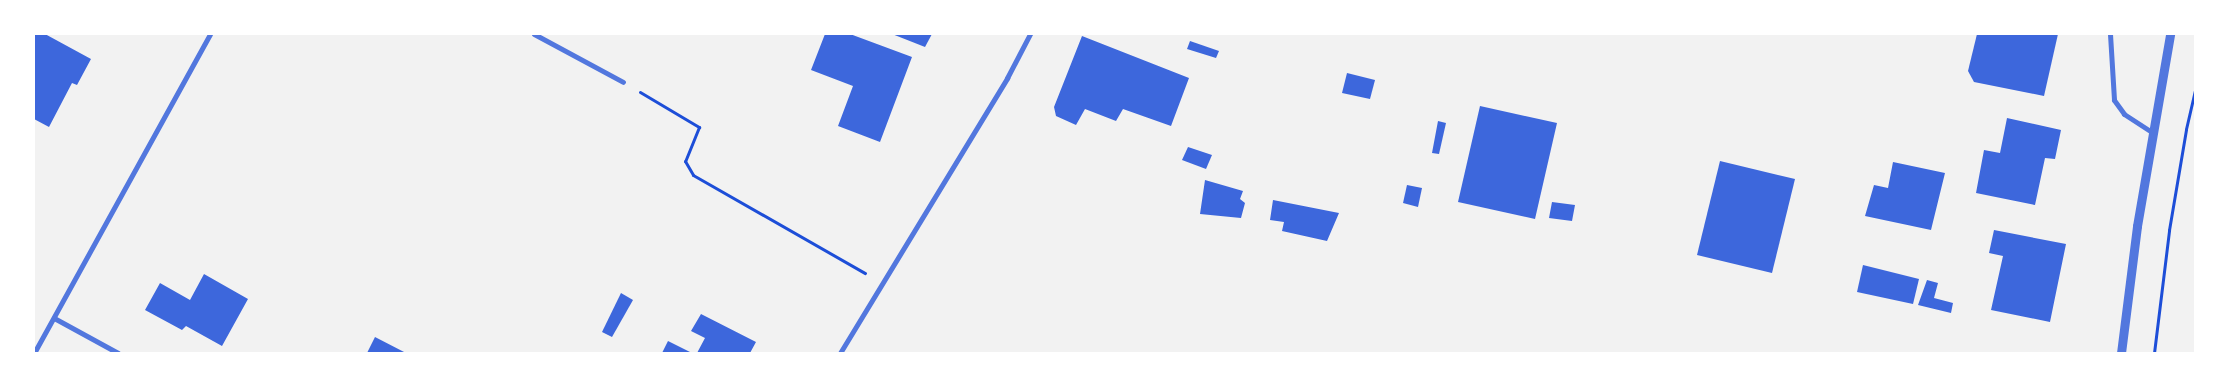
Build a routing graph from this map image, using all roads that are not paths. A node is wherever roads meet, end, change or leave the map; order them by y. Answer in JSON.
{"nodes":[{"id":1,"x":210,"y":34,"type":"edge"},
{"id":2,"x":534,"y":34,"type":"edge"},
{"id":3,"x":1030,"y":34,"type":"edge"},
{"id":4,"x":2110,"y":34,"type":"edge"},
{"id":5,"x":2170,"y":34,"type":"edge"},
{"id":6,"x":624,"y":82,"type":"road end"},
{"id":7,"x":2152,"y":132,"type":"junction"},
{"id":8,"x":54,"y":318,"type":"junction"},
{"id":9,"x":34,"y":353,"type":"edge"},
{"id":10,"x":118,"y":353,"type":"edge"},
{"id":11,"x":840,"y":353,"type":"edge"},
{"id":12,"x":2121,"y":353,"type":"edge"}],
"edges":[{"from":1,"to":8,"type":"street"},
{"from":2,"to":6,"type":"street"},
{"from":3,"to":11,"type":"street"},
{"from":4,"to":7,"type":"street"},
{"from":5,"to":7,"type":"street"},
{"from":7,"to":12,"type":"street"},
{"from":8,"to":9,"type":"street"},
{"from":8,"to":10,"type":"street"}]}
